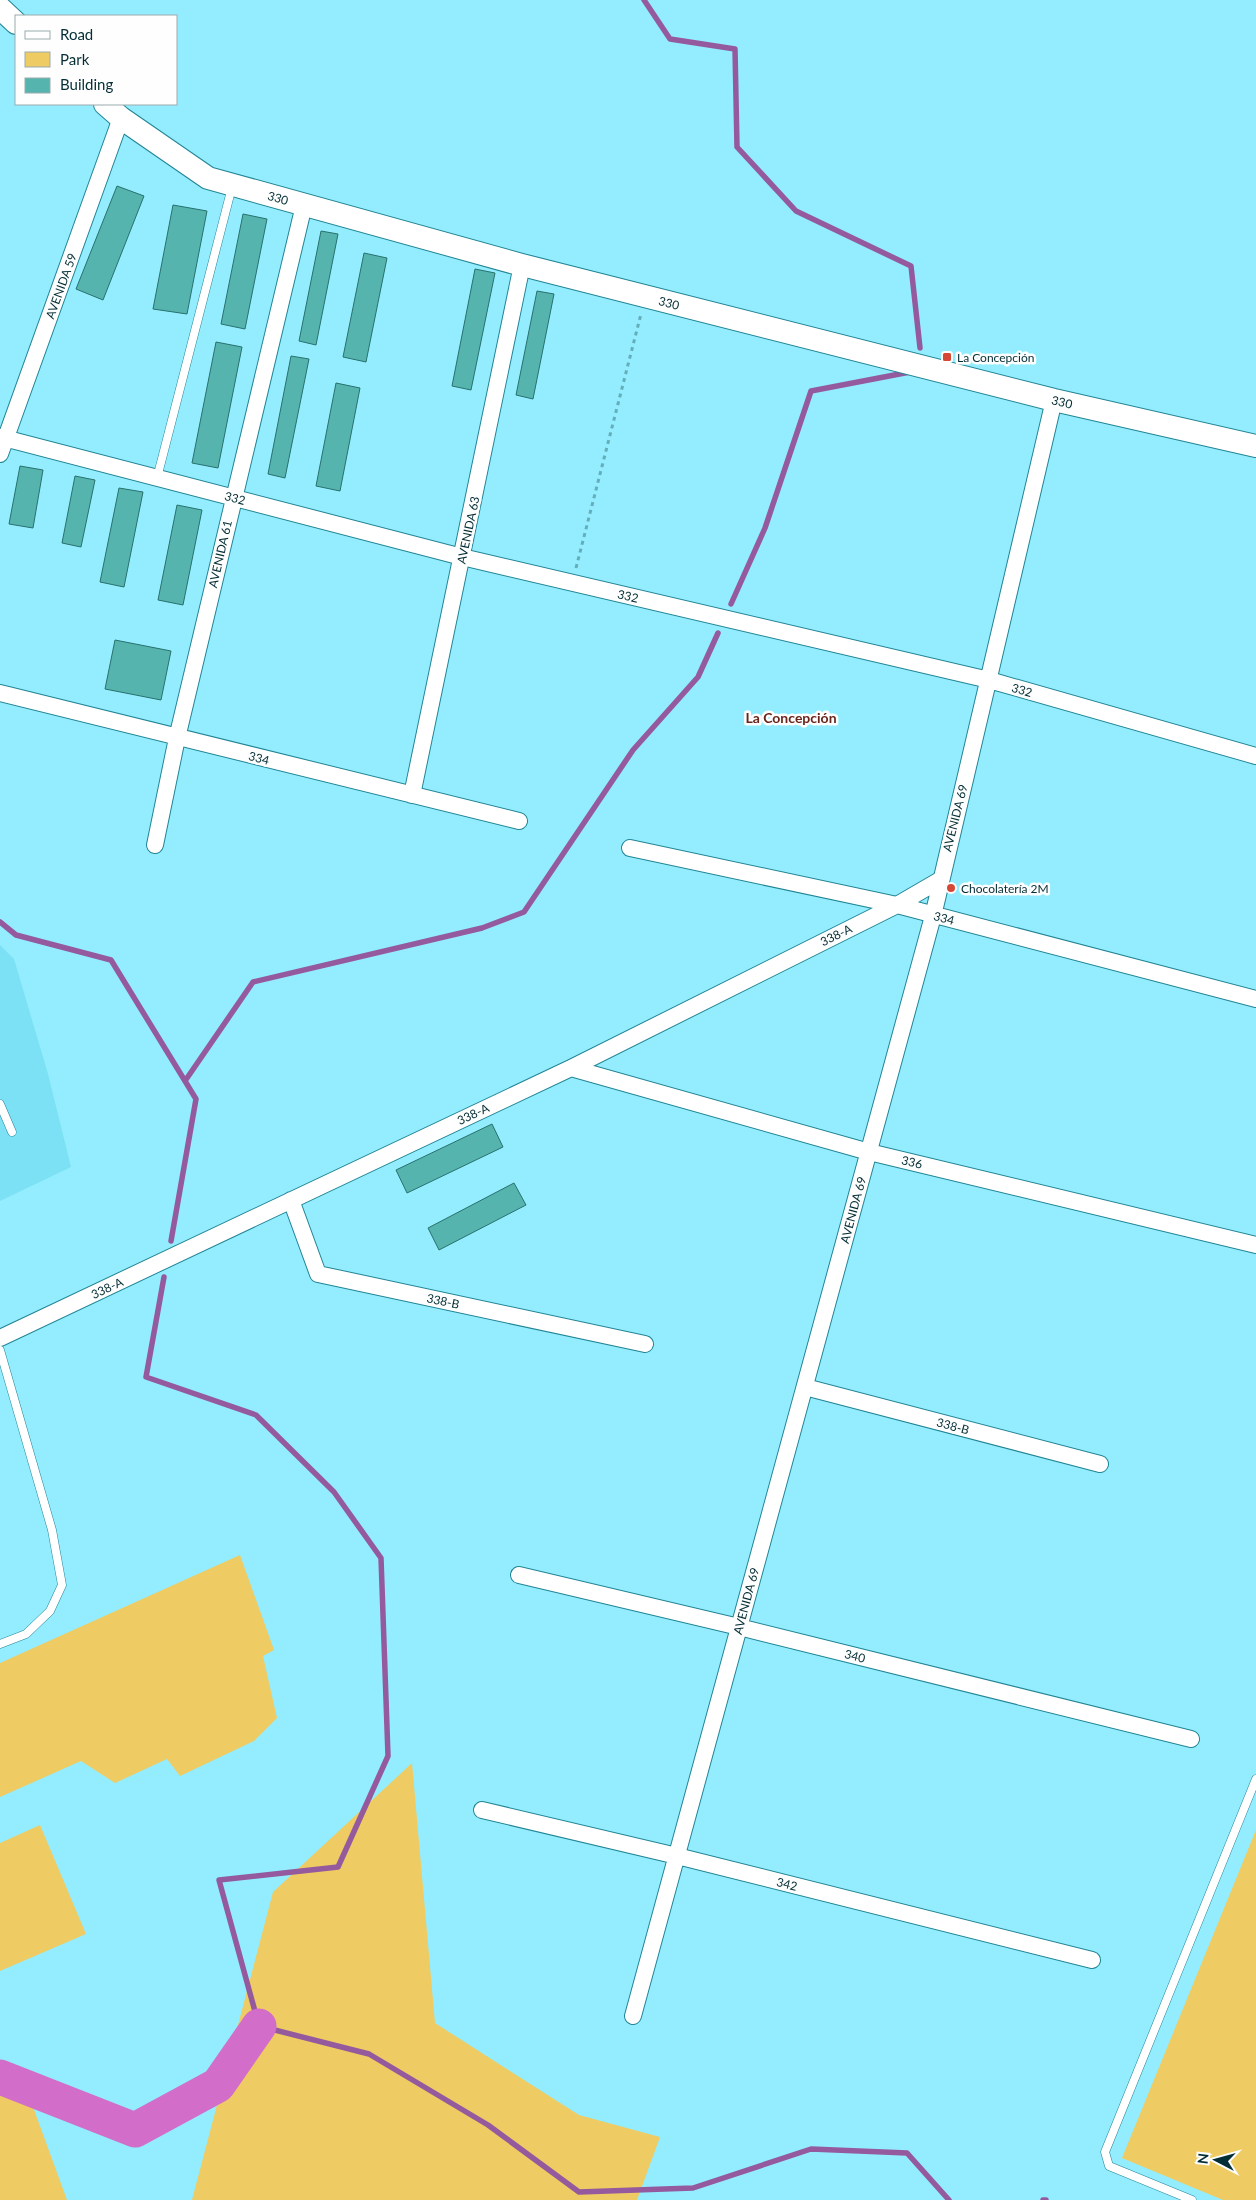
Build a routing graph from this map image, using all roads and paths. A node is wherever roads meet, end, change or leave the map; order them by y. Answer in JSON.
{"nodes":[{"id":1,"x":0,"y":8,"type":"edge"},
{"id":2,"x":15,"y":22,"type":"edge"},
{"id":3,"x":113,"y":111,"type":"edge"},
{"id":4,"x":232,"y":185,"type":"junction"},
{"id":5,"x":304,"y":205,"type":"junction"},
{"id":6,"x":522,"y":266,"type":"junction"},
{"id":7,"x":645,"y":297,"type":"junction"},
{"id":8,"x":1054,"y":400,"type":"junction"},
{"id":9,"x":2,"y":443,"type":"edge"},
{"id":10,"x":1256,"y":446,"type":"edge"},
{"id":11,"x":157,"y":478,"type":"junction"},
{"id":12,"x":233,"y":498,"type":"junction"},
{"id":13,"x":462,"y":557,"type":"junction"},
{"id":14,"x":572,"y":583,"type":"junction"},
{"id":15,"x":989,"y":680,"type":"junction"},
{"id":16,"x":0,"y":693,"type":"edge"},
{"id":17,"x":178,"y":738,"type":"junction"},
{"id":18,"x":1256,"y":756,"type":"edge"},
{"id":19,"x":412,"y":795,"type":"junction"},
{"id":20,"x":519,"y":821,"type":"dead end"},
{"id":21,"x":155,"y":845,"type":"dead end"},
{"id":22,"x":630,"y":848,"type":"dead end"},
{"id":23,"x":940,"y":880,"type":"junction"},
{"id":24,"x":897,"y":905,"type":"junction"},
{"id":25,"x":933,"y":916,"type":"junction"},
{"id":26,"x":1256,"y":999,"type":"edge"},
{"id":27,"x":570,"y":1068,"type":"junction"},
{"id":28,"x":0,"y":1104,"type":"edge"},
{"id":29,"x":12,"y":1132,"type":"dead end"},
{"id":30,"x":869,"y":1152,"type":"junction"},
{"id":31,"x":291,"y":1200,"type":"junction"},
{"id":32,"x":1256,"y":1245,"type":"edge"},
{"id":33,"x":0,"y":1338,"type":"edge"},
{"id":34,"x":645,"y":1344,"type":"dead end"},
{"id":35,"x":0,"y":1350,"type":"edge"},
{"id":36,"x":805,"y":1387,"type":"junction"},
{"id":37,"x":1100,"y":1464,"type":"dead end"},
{"id":38,"x":519,"y":1575,"type":"dead end"},
{"id":39,"x":739,"y":1627,"type":"junction"},
{"id":40,"x":0,"y":1644,"type":"edge"},
{"id":41,"x":1191,"y":1739,"type":"dead end"},
{"id":42,"x":1256,"y":1779,"type":"edge"},
{"id":43,"x":482,"y":1810,"type":"dead end"},
{"id":44,"x":677,"y":1856,"type":"junction"},
{"id":45,"x":1092,"y":1960,"type":"dead end"},
{"id":46,"x":633,"y":2016,"type":"dead end"},
{"id":47,"x":1192,"y":2200,"type":"edge"}],
"edges":[{"from":1,"to":2,"type":"street"},
{"from":3,"to":4,"type":"street","name":"330"},
{"from":3,"to":9,"type":"street","name":"AVENIDA 59"},
{"from":4,"to":5,"type":"street","name":"330"},
{"from":4,"to":11,"type":"lane"},
{"from":5,"to":6,"type":"street","name":"330"},
{"from":5,"to":12,"type":"street","name":"AVENIDA 61"},
{"from":6,"to":7,"type":"street","name":"330"},
{"from":6,"to":13,"type":"street","name":"AVENIDA 63"},
{"from":7,"to":8,"type":"street","name":"330"},
{"from":7,"to":14,"type":"path"},
{"from":8,"to":10,"type":"street","name":"330"},
{"from":8,"to":15,"type":"street","name":"AVENIDA 69"},
{"from":9,"to":11,"type":"street","name":"332"},
{"from":11,"to":12,"type":"street","name":"332"},
{"from":12,"to":13,"type":"street","name":"332"},
{"from":12,"to":17,"type":"street","name":"AVENIDA 61"},
{"from":13,"to":14,"type":"street","name":"332"},
{"from":13,"to":19,"type":"street","name":"AVENIDA 63"},
{"from":14,"to":15,"type":"street","name":"332"},
{"from":15,"to":18,"type":"street","name":"332"},
{"from":15,"to":23,"type":"street","name":"AVENIDA 69"},
{"from":16,"to":17,"type":"street","name":"334"},
{"from":17,"to":19,"type":"street","name":"334"},
{"from":17,"to":21,"type":"street","name":"AVENIDA 61"},
{"from":19,"to":20,"type":"street","name":"334"},
{"from":22,"to":24,"type":"street","name":"334"},
{"from":23,"to":24,"type":"street","name":"338-A"},
{"from":23,"to":25,"type":"street","name":"AVENIDA 69"},
{"from":24,"to":25,"type":"street","name":"334"},
{"from":24,"to":27,"type":"street","name":"338-A"},
{"from":25,"to":26,"type":"street","name":"334"},
{"from":25,"to":30,"type":"street","name":"AVENIDA 69"},
{"from":27,"to":30,"type":"street","name":"336"},
{"from":27,"to":31,"type":"street","name":"338-A"},
{"from":28,"to":29,"type":"lane"},
{"from":30,"to":32,"type":"street","name":"336"},
{"from":30,"to":36,"type":"street","name":"AVENIDA 69"},
{"from":31,"to":33,"type":"street","name":"338-A"},
{"from":31,"to":34,"type":"street","name":"338-B"},
{"from":35,"to":40,"type":"lane"},
{"from":36,"to":37,"type":"street","name":"338-B"},
{"from":36,"to":39,"type":"street","name":"AVENIDA 69"},
{"from":38,"to":39,"type":"street","name":"340"},
{"from":39,"to":41,"type":"street","name":"340"},
{"from":39,"to":44,"type":"street","name":"AVENIDA 69"},
{"from":42,"to":47,"type":"lane"},
{"from":43,"to":44,"type":"street","name":"342"},
{"from":44,"to":45,"type":"street","name":"342"},
{"from":44,"to":46,"type":"street","name":"AVENIDA 69"}]}
